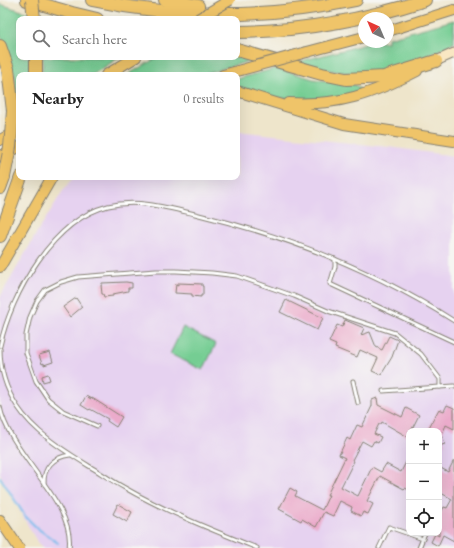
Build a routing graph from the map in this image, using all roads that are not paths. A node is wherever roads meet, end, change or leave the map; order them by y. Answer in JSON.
{"nodes":[{"id":1,"x":27,"y":0,"type":"edge"},
{"id":2,"x":32,"y":0,"type":"edge"},
{"id":3,"x":92,"y":0,"type":"edge"},
{"id":4,"x":165,"y":0,"type":"edge"},
{"id":5,"x":225,"y":0,"type":"edge"},
{"id":6,"x":230,"y":0,"type":"edge"},
{"id":7,"x":356,"y":0,"type":"edge"},
{"id":8,"x":425,"y":0,"type":"edge"},
{"id":9,"x":214,"y":10,"type":"junction"},
{"id":10,"x":454,"y":10,"type":"edge"},
{"id":11,"x":282,"y":12,"type":"junction"},
{"id":12,"x":454,"y":14,"type":"edge"},
{"id":13,"x":34,"y":16,"type":"edge"},
{"id":14,"x":84,"y":16,"type":"edge"},
{"id":15,"x":203,"y":16,"type":"edge"},
{"id":16,"x":416,"y":23,"type":"junction"},
{"id":17,"x":394,"y":29,"type":"edge"},
{"id":18,"x":240,"y":32,"type":"edge"},
{"id":19,"x":358,"y":39,"type":"edge"},
{"id":20,"x":0,"y":46,"type":"edge"},
{"id":21,"x":240,"y":51,"type":"edge"},
{"id":22,"x":454,"y":53,"type":"edge"},
{"id":23,"x":36,"y":60,"type":"edge"},
{"id":24,"x":131,"y":60,"type":"edge"},
{"id":25,"x":436,"y":61,"type":"junction"},
{"id":26,"x":36,"y":72,"type":"edge"},
{"id":27,"x":111,"y":72,"type":"edge"},
{"id":28,"x":234,"y":72,"type":"edge"},
{"id":29,"x":240,"y":92,"type":"edge"},
{"id":30,"x":275,"y":102,"type":"junction"},
{"id":31,"x":16,"y":132,"type":"edge"},
{"id":32,"x":0,"y":140,"type":"edge"},
{"id":33,"x":454,"y":141,"type":"edge"},
{"id":34,"x":16,"y":148,"type":"edge"},
{"id":35,"x":0,"y":156,"type":"edge"},
{"id":36,"x":20,"y":180,"type":"edge"},
{"id":37,"x":50,"y":180,"type":"edge"},
{"id":38,"x":2,"y":182,"type":"edge"},
{"id":39,"x":0,"y":236,"type":"edge"},
{"id":40,"x":335,"y":259,"type":"junction"},
{"id":41,"x":0,"y":267,"type":"edge"},
{"id":42,"x":454,"y":321,"type":"edge"},
{"id":43,"x":454,"y":342,"type":"edge"},
{"id":44,"x":0,"y":348,"type":"edge"},
{"id":45,"x":353,"y":381,"type":"dead end"},
{"id":46,"x":454,"y":386,"type":"edge"},
{"id":47,"x":440,"y":387,"type":"junction"},
{"id":48,"x":383,"y":391,"type":"dead end"},
{"id":49,"x":358,"y":403,"type":"dead end"},
{"id":50,"x":0,"y":407,"type":"edge"},
{"id":51,"x":97,"y":426,"type":"dead end"},
{"id":52,"x":70,"y":455,"type":"junction"},
{"id":53,"x":45,"y":485,"type":"junction"},
{"id":54,"x":0,"y":512,"type":"edge"},
{"id":55,"x":0,"y":520,"type":"edge"},
{"id":56,"x":424,"y":536,"type":"edge"},
{"id":57,"x":422,"y":539,"type":"junction"},
{"id":58,"x":17,"y":544,"type":"edge"},
{"id":59,"x":69,"y":548,"type":"edge"},
{"id":60,"x":257,"y":548,"type":"edge"},
{"id":61,"x":379,"y":548,"type":"edge"},
{"id":62,"x":419,"y":548,"type":"edge"}],
"edges":[{"from":1,"to":14,"type":"highway"},
{"from":2,"to":13,"type":"highway","bridge":true},
{"from":3,"to":11,"type":"highway"},
{"from":4,"to":11,"type":"highway"},
{"from":5,"to":9,"type":"main road","bridge":true},
{"from":6,"to":9,"type":"main road","bridge":true},
{"from":7,"to":11,"type":"highway"},
{"from":8,"to":18,"type":"highway"},
{"from":9,"to":15,"type":"main road","bridge":true},
{"from":10,"to":16,"type":"main road"},
{"from":12,"to":16,"type":"main road"},
{"from":16,"to":17,"type":"main road"},
{"from":19,"to":28,"type":"main road","bridge":true},
{"from":20,"to":38,"type":"highway","bridge":true},
{"from":21,"to":25,"type":"highway"},
{"from":22,"to":25,"type":"main road"},
{"from":23,"to":26,"type":"highway"},
{"from":24,"to":27,"type":"main road"},
{"from":25,"to":30,"type":"main road"},
{"from":29,"to":30,"type":"main road"},
{"from":30,"to":33,"type":"main road"},
{"from":31,"to":32,"type":"main road"},
{"from":34,"to":35,"type":"main road"},
{"from":36,"to":39,"type":"highway"},
{"from":37,"to":41,"type":"main road"},
{"from":40,"to":42,"type":"lane"},
{"from":40,"to":43,"type":"lane"},
{"from":40,"to":44,"type":"lane"},
{"from":44,"to":52,"type":"lane"},
{"from":45,"to":49,"type":"lane"},
{"from":46,"to":47,"type":"lane"},
{"from":47,"to":48,"type":"lane"},
{"from":47,"to":51,"type":"lane"},
{"from":50,"to":53,"type":"lane"},
{"from":52,"to":53,"type":"lane"},
{"from":52,"to":60,"type":"lane"},
{"from":53,"to":59,"type":"lane"},
{"from":54,"to":58,"type":"main road"},
{"from":55,"to":58,"type":"main road"},
{"from":56,"to":57,"type":"lane"},
{"from":57,"to":61,"type":"lane"},
{"from":57,"to":62,"type":"lane"}]}
